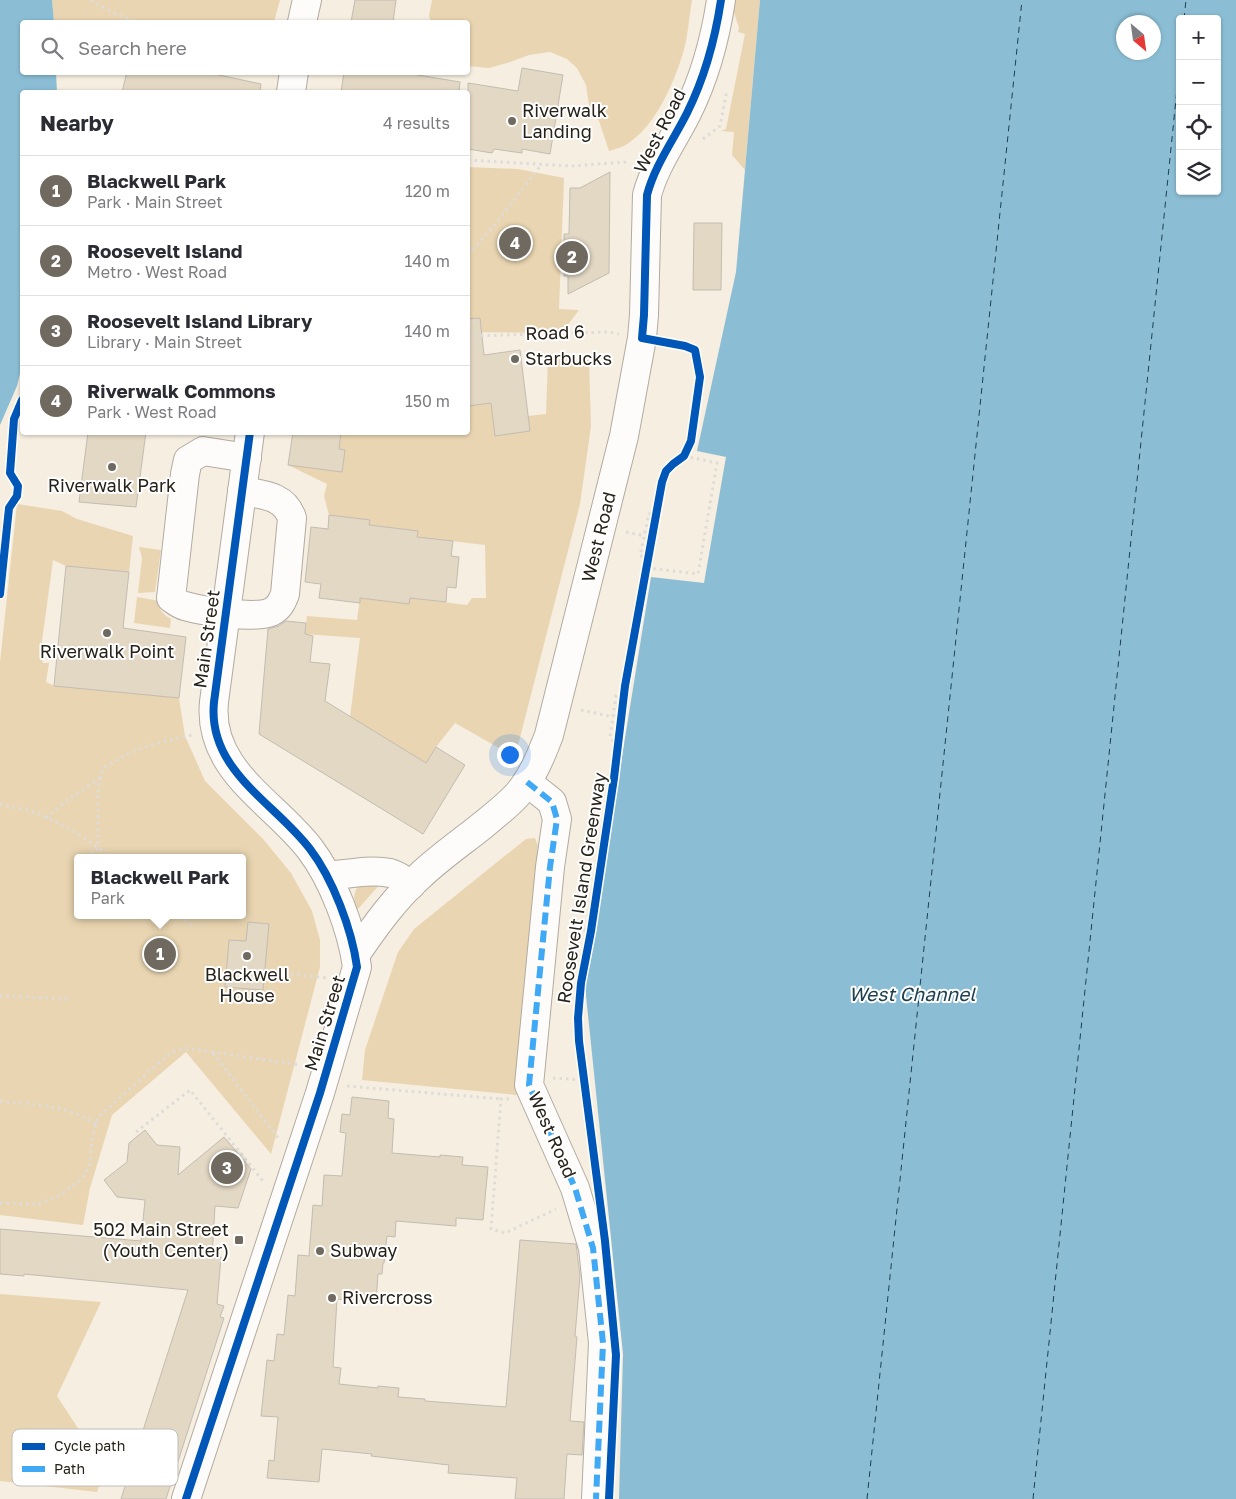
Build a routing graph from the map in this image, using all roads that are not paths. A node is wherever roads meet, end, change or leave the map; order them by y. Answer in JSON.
{"nodes":[{"id":1,"x":307,"y":0,"type":"edge"},
{"id":2,"x":720,"y":0,"type":"edge"},
{"id":3,"x":302,"y":20,"type":"edge"},
{"id":4,"x":294,"y":75,"type":"edge"},
{"id":5,"x":291,"y":90,"type":"edge"},
{"id":6,"x":248,"y":445,"type":"edge"},
{"id":7,"x":242,"y":492,"type":"junction"},
{"id":8,"x":226,"y":613,"type":"junction"},
{"id":9,"x":527,"y":782,"type":"junction"},
{"id":10,"x":328,"y":876,"type":"junction"},
{"id":11,"x":410,"y":885,"type":"junction"},
{"id":12,"x":356,"y":954,"type":"junction"},
{"id":13,"x":186,"y":1499,"type":"edge"},
{"id":14,"x":596,"y":1499,"type":"edge"}],
"edges":[{"from":1,"to":3,"type":"street"},
{"from":2,"to":9,"type":"street","name":"West Road"},
{"from":4,"to":5,"type":"street"},
{"from":6,"to":7,"type":"street","name":"Main Street"},
{"from":6,"to":8,"type":"street"},
{"from":7,"to":8,"type":"street","name":"Main Street"},
{"from":7,"to":8,"type":"street"},
{"from":8,"to":10,"type":"street","name":"Main Street"},
{"from":9,"to":11,"type":"street","name":"West Road"},
{"from":9,"to":14,"type":"street","name":"West Road"},
{"from":10,"to":11,"type":"street"},
{"from":10,"to":12,"type":"street","name":"Main Street"},
{"from":11,"to":12,"type":"street","name":"Main Street"},
{"from":12,"to":13,"type":"street","name":"Main Street"}]}
